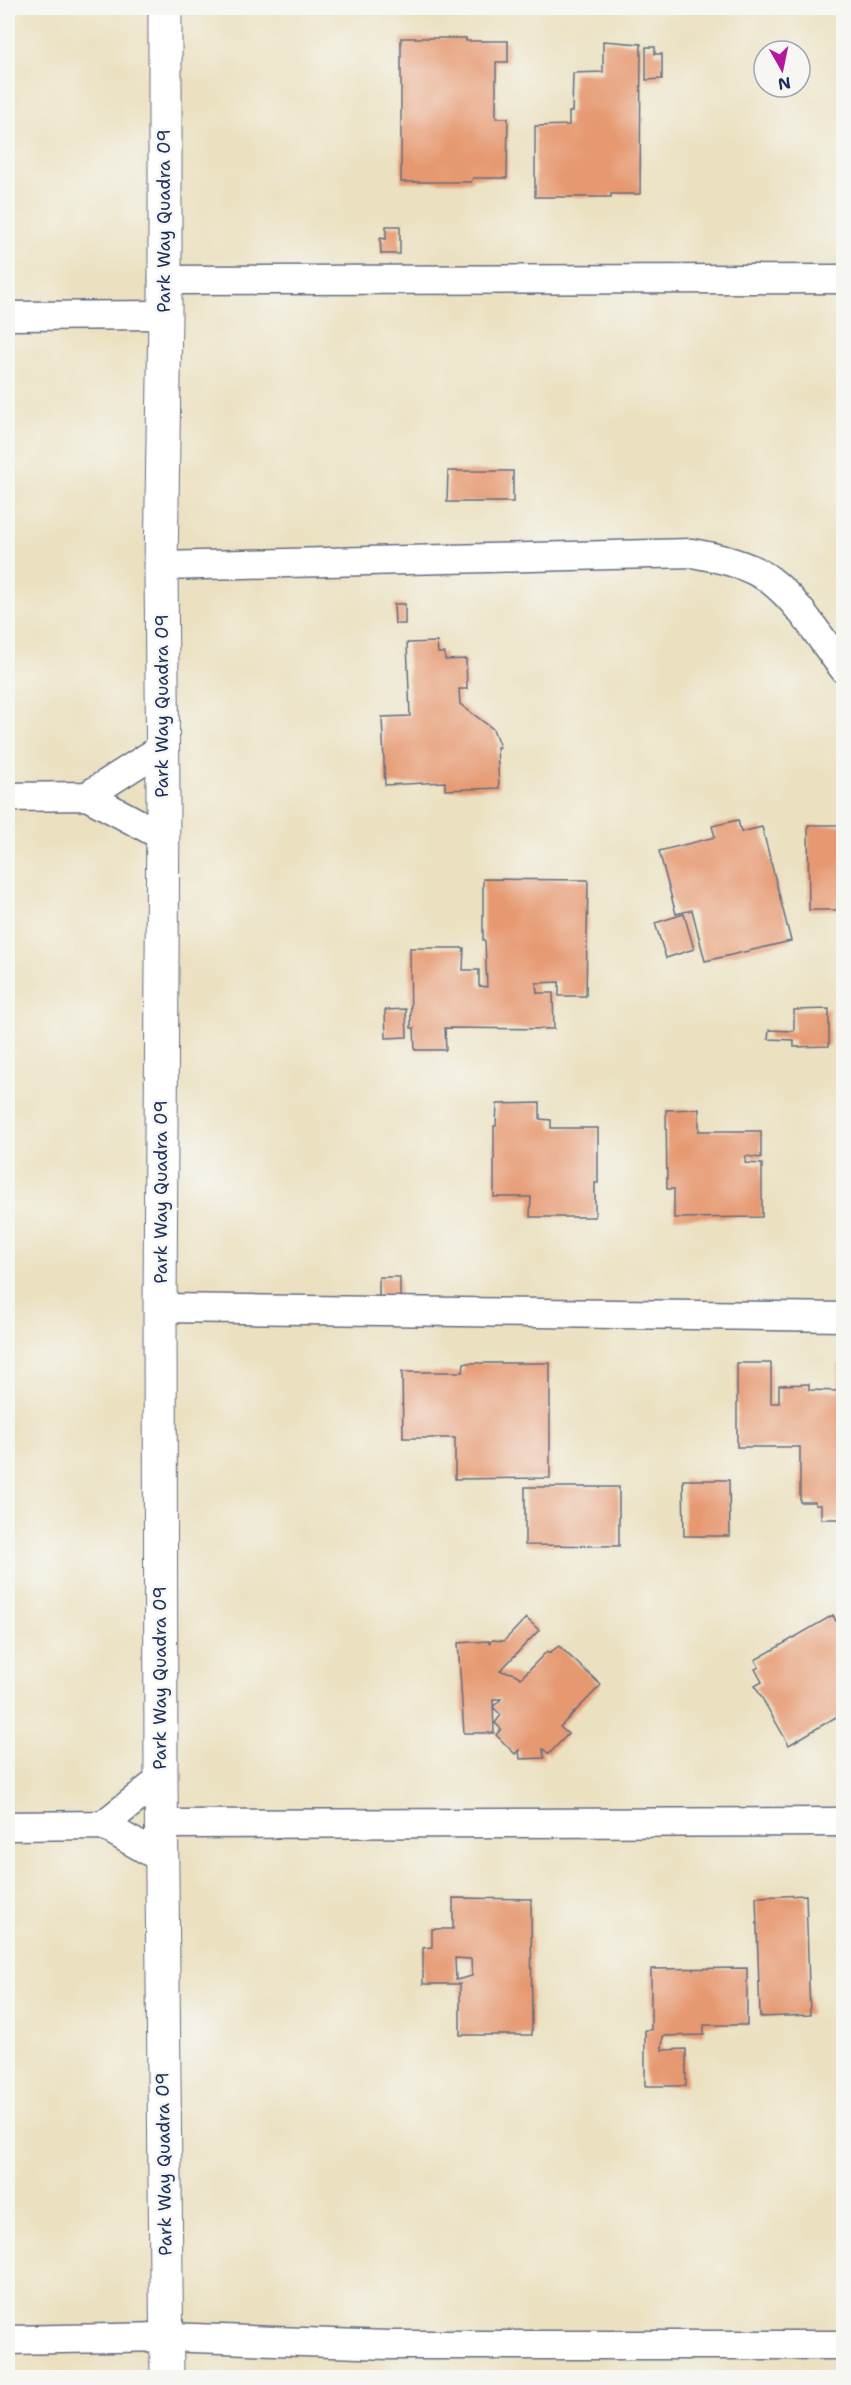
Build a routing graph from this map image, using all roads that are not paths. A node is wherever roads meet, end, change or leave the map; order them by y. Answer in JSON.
{"nodes":[{"id":1,"x":165,"y":8,"type":"edge"},
{"id":2,"x":843,"y":279,"type":"edge"},
{"id":3,"x":163,"y":280,"type":"junction"},
{"id":4,"x":165,"y":315,"type":"junction"},
{"id":5,"x":8,"y":316,"type":"edge"},
{"id":6,"x":161,"y":566,"type":"junction"},
{"id":7,"x":843,"y":669,"type":"edge"},
{"id":8,"x":162,"y":748,"type":"junction"},
{"id":9,"x":87,"y":796,"type":"junction"},
{"id":10,"x":8,"y":797,"type":"edge"},
{"id":11,"x":162,"y":836,"type":"junction"},
{"id":12,"x":160,"y":1308,"type":"junction"},
{"id":13,"x":843,"y":1317,"type":"edge"},
{"id":14,"x":160,"y":1779,"type":"junction"},
{"id":15,"x":843,"y":1822,"type":"edge"},
{"id":16,"x":161,"y":1824,"type":"junction"},
{"id":17,"x":103,"y":1825,"type":"junction"},
{"id":18,"x":8,"y":1826,"type":"edge"},
{"id":19,"x":161,"y":1858,"type":"junction"},
{"id":20,"x":166,"y":2337,"type":"junction"},
{"id":21,"x":8,"y":2340,"type":"edge"},
{"id":22,"x":843,"y":2345,"type":"edge"},
{"id":23,"x":167,"y":2378,"type":"edge"}],
"edges":[{"from":1,"to":3,"type":"street","name":"Park Way Quadra 09"},
{"from":2,"to":3,"type":"street"},
{"from":3,"to":4,"type":"street","name":"Park Way Quadra 09"},
{"from":4,"to":5,"type":"street"},
{"from":4,"to":6,"type":"street","name":"Park Way Quadra 09"},
{"from":6,"to":7,"type":"street"},
{"from":6,"to":8,"type":"street","name":"Park Way Quadra 09"},
{"from":8,"to":9,"type":"street"},
{"from":8,"to":11,"type":"street","name":"Park Way Quadra 09"},
{"from":9,"to":10,"type":"street"},
{"from":9,"to":11,"type":"street"},
{"from":11,"to":12,"type":"street","name":"Park Way Quadra 09"},
{"from":12,"to":13,"type":"street"},
{"from":12,"to":14,"type":"street","name":"Park Way Quadra 09"},
{"from":14,"to":16,"type":"street","name":"Park Way Quadra 09"},
{"from":14,"to":17,"type":"street"},
{"from":15,"to":16,"type":"street"},
{"from":16,"to":19,"type":"street","name":"Park Way Quadra 09"},
{"from":17,"to":18,"type":"street"},
{"from":17,"to":19,"type":"street"},
{"from":19,"to":20,"type":"street","name":"Park Way Quadra 09"},
{"from":20,"to":21,"type":"street"},
{"from":20,"to":22,"type":"street"},
{"from":20,"to":23,"type":"street","name":"Park Way Quadra 09"}]}
